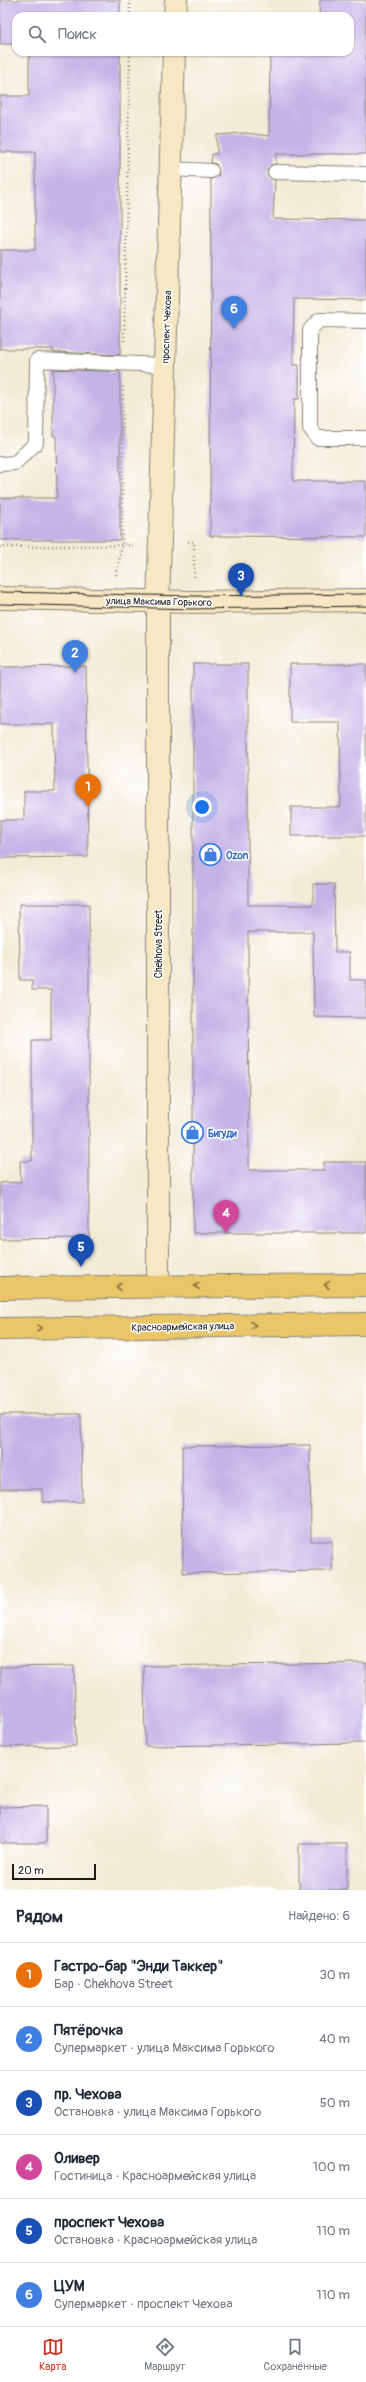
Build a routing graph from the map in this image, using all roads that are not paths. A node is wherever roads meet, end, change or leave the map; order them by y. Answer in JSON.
{"nodes":[{"id":1,"x":176,"y":0,"type":"edge"},
{"id":2,"x":175,"y":12,"type":"edge"},
{"id":3,"x":174,"y":56,"type":"edge"},
{"id":4,"x":171,"y":169,"type":"junction"},
{"id":5,"x":211,"y":171,"type":"dead end"},
{"id":6,"x":275,"y":172,"type":"dead end"},
{"id":7,"x":366,"y":174,"type":"edge"},
{"id":8,"x":366,"y":321,"type":"edge"},
{"id":9,"x":165,"y":365,"type":"junction"},
{"id":10,"x":366,"y":438,"type":"edge"},
{"id":11,"x":0,"y":464,"type":"edge"},
{"id":12,"x":0,"y":598,"type":"edge"},
{"id":13,"x":366,"y":600,"type":"edge"},
{"id":14,"x":159,"y":602,"type":"junction"},
{"id":15,"x":366,"y":1285,"type":"edge"},
{"id":16,"x":158,"y":1286,"type":"junction"},
{"id":17,"x":0,"y":1288,"type":"edge"},
{"id":18,"x":366,"y":1324,"type":"edge"},
{"id":19,"x":0,"y":1329,"type":"edge"}],
"edges":[{"from":1,"to":2,"type":"street"},
{"from":3,"to":4,"type":"street","name":"проспект Чехова"},
{"from":4,"to":5,"type":"lane"},
{"from":4,"to":9,"type":"street","name":"проспект Чехова"},
{"from":6,"to":7,"type":"lane"},
{"from":8,"to":10,"type":"lane"},
{"from":9,"to":11,"type":"lane"},
{"from":9,"to":14,"type":"street","name":"проспект Чехова"},
{"from":12,"to":14,"type":"street","name":"улица Максима Горького"},
{"from":13,"to":14,"type":"street","name":"улица Максима Горького"},
{"from":14,"to":16,"type":"street","name":"Chekhova Street"},
{"from":15,"to":16,"type":"main road","one_way":true},
{"from":16,"to":17,"type":"main road","one_way":true},
{"from":19,"to":18,"type":"main road","name":"Красноармейская улица","one_way":true}]}
